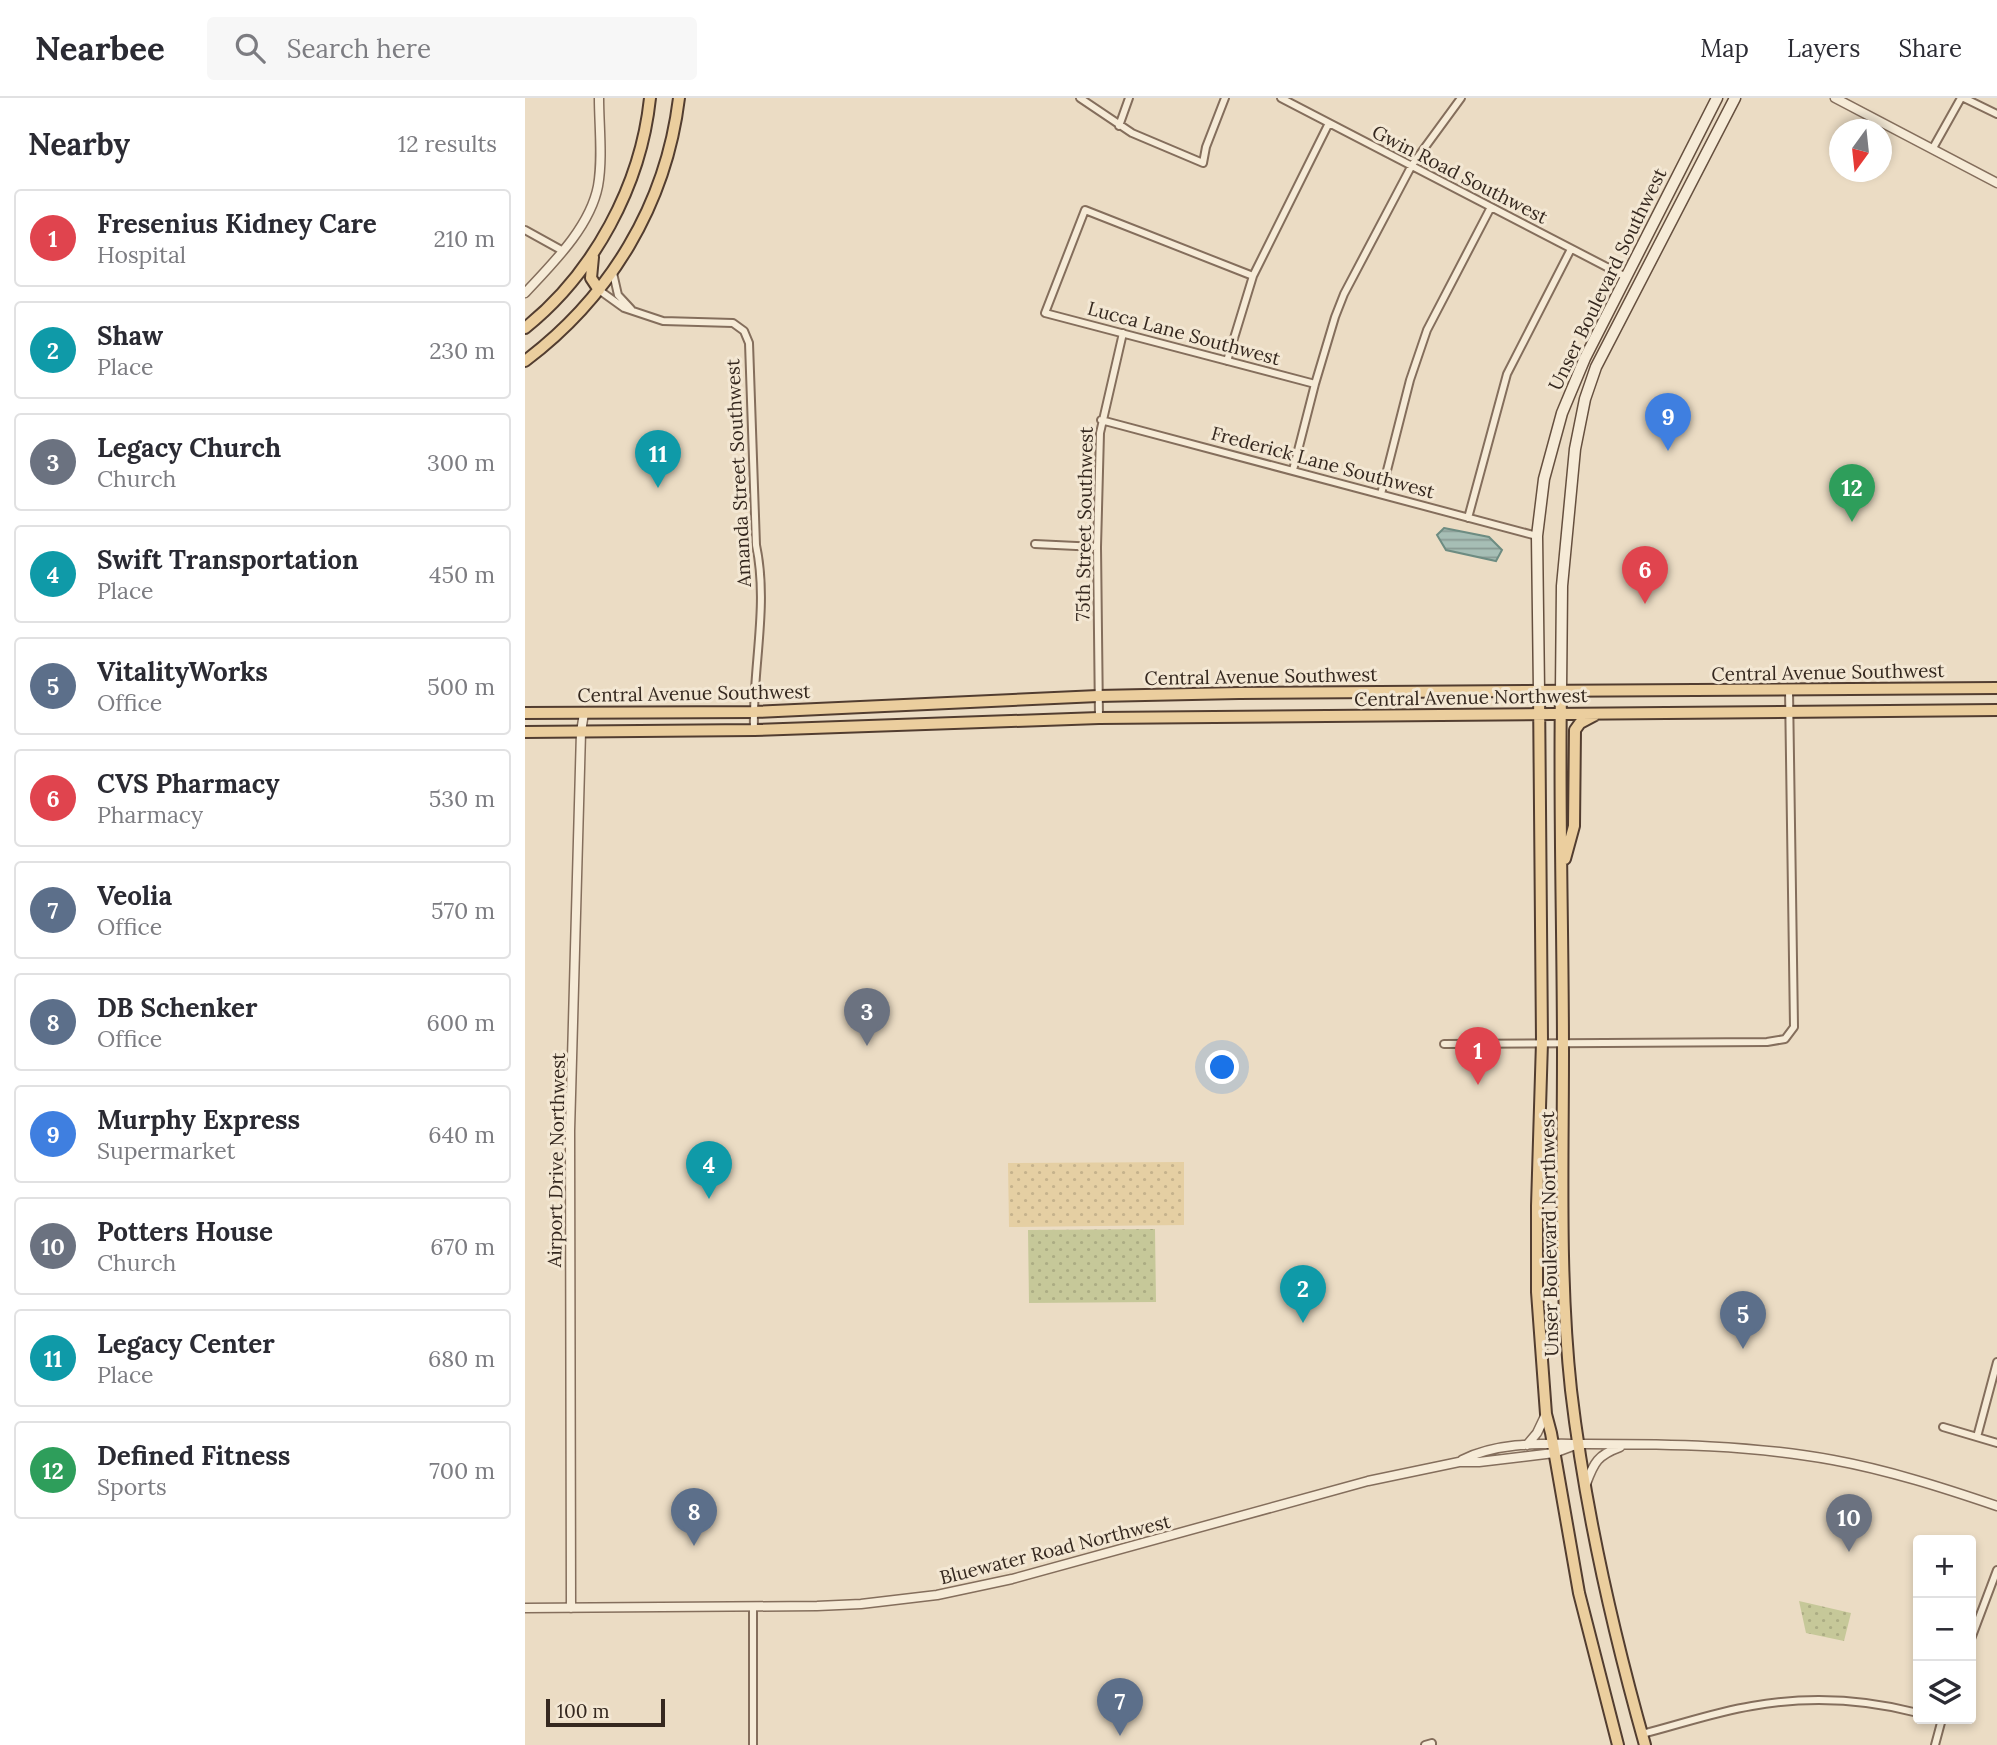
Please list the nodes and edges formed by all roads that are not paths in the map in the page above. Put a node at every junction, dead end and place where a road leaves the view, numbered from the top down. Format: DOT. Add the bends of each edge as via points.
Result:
graph roads {
  1 [pos="599,98"];
  2 [pos="650,98"];
  3 [pos="679,98"];
  4 [pos="1080,98"];
  5 [pos="1129,98"];
  6 [pos="1225,98"];
  7 [pos="1280,98"];
  8 [pos="1461,98"];
  9 [pos="1717,98"];
  10 [pos="1735,98"];
  11 [pos="1835,98"];
  12 [pos="1962,98"];
  13 [pos="1997,114"];
  14 [pos="1329,123"];
  15 [pos="1119,125"];
  16 [pos="1933,148"];
  17 [pos="1412,165"];
  18 [pos="1997,183"];
  19 [pos="1491,207"];
  20 [pos="525,230"];
  21 [pos="597,248"];
  22 [pos="1571,249"];
  23 [pos="562,251"];
  24 [pos="613,273"];
  25 [pos="1253,276"];
  26 [pos="1626,277"];
  27 [pos="599,290"];
  28 [pos="525,293"];
  29 [pos="632,311"];
  30 [pos="525,328"];
  31 [pos="1123,333"];
  32 [pos="1227,361"];
  33 [pos="525,362"];
  34 [pos="1315,384"];
  35 [pos="1101,420"];
  36 [pos="1293,470"];
  37 [pos="1381,494"];
  38 [pos="1468,518"];
  39 [pos="1537,537"];
  40 [pos="1035,544"];
  41 [pos="1097,547"];
  42 [pos="1997,688"];
  43 [pos="1789,690"];
  44 [pos="1539,691"];
  45 [pos="1561,691"];
  46 [pos="1098,696"];
  47 [pos="1997,710"];
  48 [pos="661,712"];
  49 [pos="754,712"];
  50 [pos="1788,712"];
  51 [pos="525,713"];
  52 [pos="584,713"];
  53 [pos="1597,713"];
  54 [pos="1539,714"];
  55 [pos="1561,714"];
  56 [pos="1099,718"];
  57 [pos="754,730"];
  58 [pos="660,731"];
  59 [pos="525,732"];
  60 [pos="581,732"];
  61 [pos="1562,869"];
  62 [pos="1542,1042"];
  63 [pos="1563,1042"];
  64 [pos="1444,1044"];
  65 [pos="1997,1362"];
  66 [pos="1546,1414"];
  67 [pos="1943,1427"];
  68 [pos="1977,1437"];
  69 [pos="1997,1443"];
  70 [pos="1578,1444"];
  71 [pos="1628,1444"];
  72 [pos="1527,1445"];
  73 [pos="1553,1448"];
  74 [pos="1459,1462"];
  75 [pos="1585,1486"];
  76 [pos="1997,1506"];
  77 [pos="1997,1570"];
  78 [pos="753,1607"];
  79 [pos="525,1608"];
  80 [pos="571,1608"];
  81 [pos="1976,1626"];
  82 [pos="1913,1712"];
  83 [pos="1939,1724"];
  84 [pos="1644,1739"];
  85 [pos="753,1745"];
  86 [pos="1618,1745"];
  87 [pos="1935,1745"];
  1 -- 23 [label="street" via="598,185 589,211"];
  2 -- 21 [label="main road" via="641,147 622,200"];
  3 -- 24 [label="main road" via="660,183"];
  4 -- 15 [label="street"];
  5 -- 15 [label="street"];
  6 -- 15 [label="street" via="1202,163"];
  7 -- 14 [label="street, Gwin Road Southwest"];
  8 -- 17 [label="street"];
  9 -- 26 [label="main road, Unser Boulevard Southwest"];
  10 -- 45 [label="main road, Unser Boulevard Southwest" via="1596,367 1585,399 1565,550"];
  11 -- 16 [label="street"];
  12 -- 13 [label="street"];
  12 -- 16 [label="street"];
  14 -- 17 [label="street, Gwin Road Southwest"];
  14 -- 25 [label="street"];
  16 -- 18 [label="street"];
  17 -- 19 [label="street, Gwin Road Southwest"];
  17 -- 34 [label="street" via="1344,294"];
  19 -- 22 [label="street, Gwin Road Southwest"];
  19 -- 37 [label="street" via="1423,340"];
  20 -- 23 [label="street"];
  21 -- 27 [label="main road" via="590,270"];
  21 -- 30 [label="main road" via="560,295"];
  22 -- 26 [label="street, Gwin Road Southwest"];
  22 -- 38 [label="street" via="1507,374"];
  23 -- 28 [label="street"];
  24 -- 27 [label="main road"];
  24 -- 29 [label="street" via="618,295"];
  25 -- 31 [label="street, Lucca Lane Southwest" via="1084,210 1045,313"];
  25 -- 32 [label="street"];
  26 -- 39 [label="main road, Unser Boulevard Southwest" via="1562,413 1544,479"];
  27 -- 29 [label="street, Amanda Street Southwest"];
  27 -- 33 [label="main road" via="566,327"];
  29 -- 49 [label="street, Amanda Street Southwest" via="679,323 733,323 744,331 748,343 760,581"];
  31 -- 32 [label="street, Lucca Lane Southwest"];
  31 -- 35 [label="street, 75th Street Southwest"];
  32 -- 34 [label="street, Lucca Lane Southwest"];
  34 -- 36 [label="street"];
  35 -- 36 [label="street, Frederick Lane Southwest"];
  35 -- 41 [label="street, 75th Street Southwest"];
  36 -- 37 [label="street, Frederick Lane Southwest"];
  37 -- 38 [label="street, Frederick Lane Southwest"];
  38 -- 39 [label="street, Frederick Lane Southwest"];
  39 -- 44 [label="main road, Unser Boulevard Southwest"];
  40 -- 41 [label="street"];
  41 -- 46 [label="street, 75th Street Southwest"];
  42 -- 43 [label="main road, Central Avenue Southwest"];
  43 -- 45 [label="main road, Central Avenue Southwest"];
  43 -- 50 [label="street"];
  44 -- 45 [label="main road, Central Avenue Southwest"];
  44 -- 46 [label="main road, Central Avenue Southwest"];
  44 -- 54 [label="main road, Unser Boulevard Northwest"];
  45 -- 55 [label="main road, Unser Boulevard Northwest"];
  46 -- 49 [label="main road, Central Avenue Southwest"];
  46 -- 56 [label="street, 75th Street Southwest"];
  47 -- 50 [label="main road, Central Avenue Northwest"];
  48 -- 49 [label="main road, Central Avenue Southwest"];
  48 -- 52 [label="main road, Central Avenue Southwest"];
  48 -- 58 [label="main road"];
  49 -- 57 [label="street, Amanda Street Southwest"];
  50 -- 53 [label="main road, Central Avenue Northwest"];
  50 -- 63 [label="street" via="1791,1034 1777,1042"];
  51 -- 52 [label="main road, Central Avenue Southwest"];
  52 -- 60 [label="street, Airport Drive Northwest"];
  53 -- 55 [label="main road, Central Avenue Northwest"];
  53 -- 61 [label="main road" via="1575,730 1574,826"];
  54 -- 55 [label="main road, Central Avenue Northwest"];
  54 -- 56 [label="main road, Central Avenue Northwest"];
  54 -- 62 [label="main road, Unser Boulevard Northwest"];
  55 -- 61 [label="main road, Unser Boulevard Northwest"];
  56 -- 57 [label="main road, Central Avenue Northwest"];
  57 -- 58 [label="main road, Central Avenue Northwest"];
  58 -- 60 [label="main road, Central Avenue Northwest"];
  59 -- 60 [label="main road, Central Avenue Northwest"];
  60 -- 80 [label="street, Airport Drive Northwest" via="570,1130"];
  61 -- 63 [label="main road, Unser Boulevard Northwest"];
  62 -- 63 [label="street"];
  62 -- 64 [label="street"];
  62 -- 66 [label="main road, Unser Boulevard Northwest" via="1537,1292"];
  63 -- 70 [label="main road, Unser Boulevard Northwest" via="1565,1299"];
  65 -- 68 [label="street"];
  66 -- 72 [label="street"];
  66 -- 73 [label="main road, Unser Boulevard Northwest"];
  67 -- 68 [label="street"];
  68 -- 69 [label="street"];
  70 -- 71 [label="street, Bluewater Road Northwest"];
  70 -- 73 [label="street, Bluewater Road Northwest"];
  70 -- 75 [label="main road, Unser Boulevard Northwest"];
  71 -- 75 [label="street" via="1603,1453"];
  71 -- 76 [label="street, Bluewater Road Northwest" via="1833,1460"];
  72 -- 73 [label="street, Bluewater Road Northwest"];
  72 -- 74 [label="street, Bluewater Road Northwest" via="1478,1452"];
  73 -- 74 [label="street, Bluewater Road Northwest"];
  73 -- 86 [label="main road, Unser Boulevard Northwest" via="1579,1593"];
  74 -- 78 [label="street, Bluewater Road Northwest" via="1369,1481 973,1589 900,1601"];
  75 -- 84 [label="main road, Unser Boulevard Northwest" via="1604,1588"];
  77 -- 81 [label="street"];
  78 -- 80 [label="street, Bluewater Road Northwest"];
  78 -- 85 [label="street"];
  79 -- 80 [label="street, Bluewater Road Northwest"];
  82 -- 84 [label="street" via="1887,1704 1782,1702 1750,1706"];
  83 -- 87 [label="street"];
}
